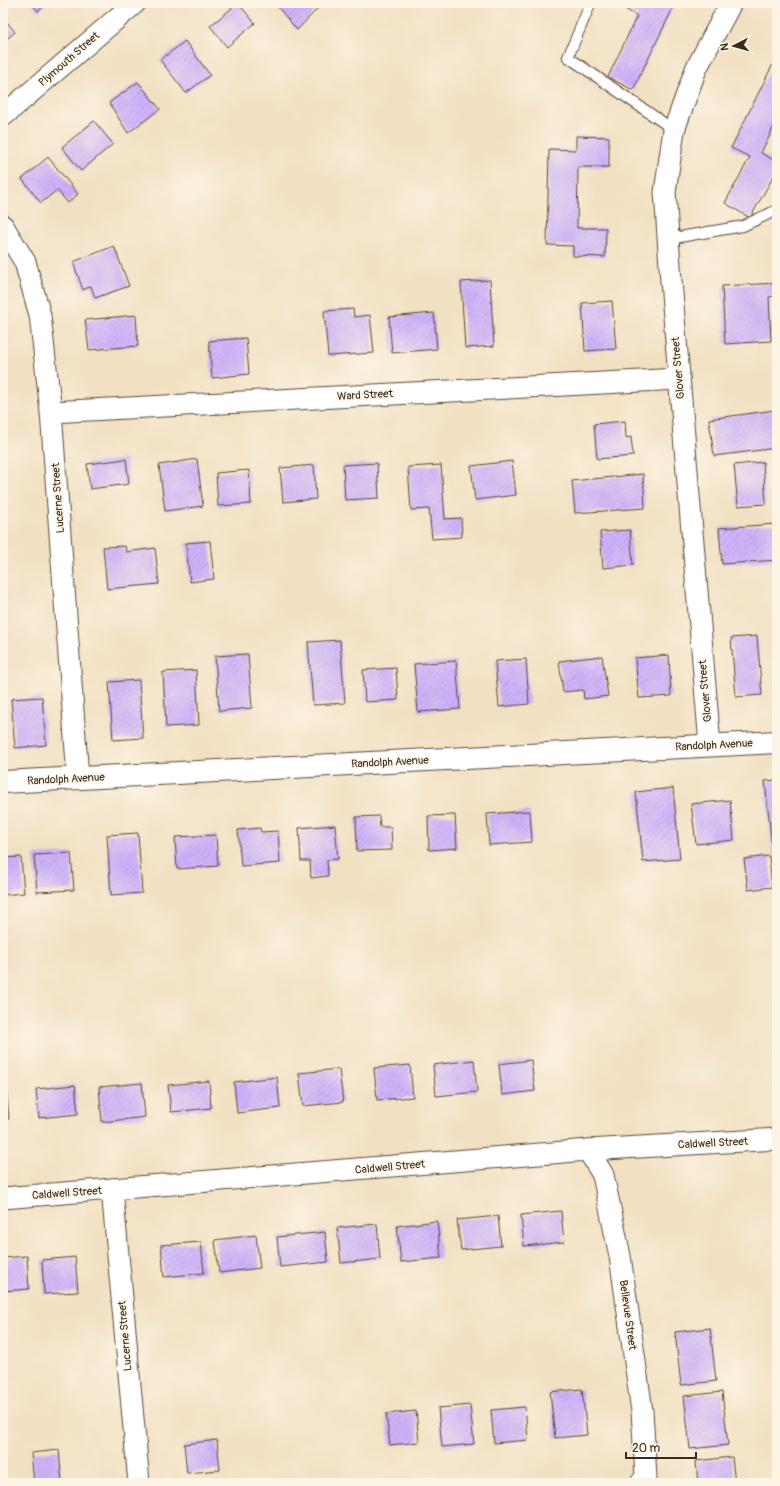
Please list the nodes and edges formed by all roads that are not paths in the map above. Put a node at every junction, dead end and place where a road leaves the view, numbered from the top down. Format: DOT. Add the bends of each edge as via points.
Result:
graph roads {
  1 [pos="135,3"];
  2 [pos="731,3"];
  3 [pos="589,7"];
  4 [pos="3,116"];
  5 [pos="674,130"];
  6 [pos="777,210"];
  7 [pos="3,226"];
  8 [pos="668,239"];
  9 [pos="679,379"];
  10 [pos="51,412"];
  11 [pos="777,742"];
  12 [pos="710,746"];
  13 [pos="78,778"];
  14 [pos="3,782"];
  15 [pos="777,1139"];
  16 [pos="588,1150"];
  17 [pos="112,1189"];
  18 [pos="3,1198"];
  19 [pos="139,1483"];
  20 [pos="641,1483"];
  1 -- 4 [label="street, Plymouth Street"];
  2 -- 5 [label="street, Glover Street" via="696,69"];
  3 -- 5 [label="lane" via="568,57"];
  5 -- 8 [label="street, Glover Street" via="665,192"];
  6 -- 8 [label="lane" via="743,226"];
  7 -- 10 [label="street, Lucerne Street" via="25,262 40,315"];
  8 -- 9 [label="street, Glover Street"];
  9 -- 10 [label="street, Ward Street"];
  9 -- 12 [label="street, Glover Street"];
  10 -- 13 [label="street, Lucerne Street"];
  11 -- 12 [label="street, Randolph Avenue"];
  12 -- 13 [label="street, Randolph Avenue"];
  13 -- 14 [label="street, Randolph Avenue"];
  15 -- 16 [label="street, Caldwell Street"];
  16 -- 17 [label="street, Caldwell Street"];
  16 -- 20 [label="street, Bellevue Street" via="603,1175 620,1256 642,1411 646,1477"];
  17 -- 18 [label="street, Caldwell Street"];
  17 -- 19 [label="street, Lucerne Street"];
}
